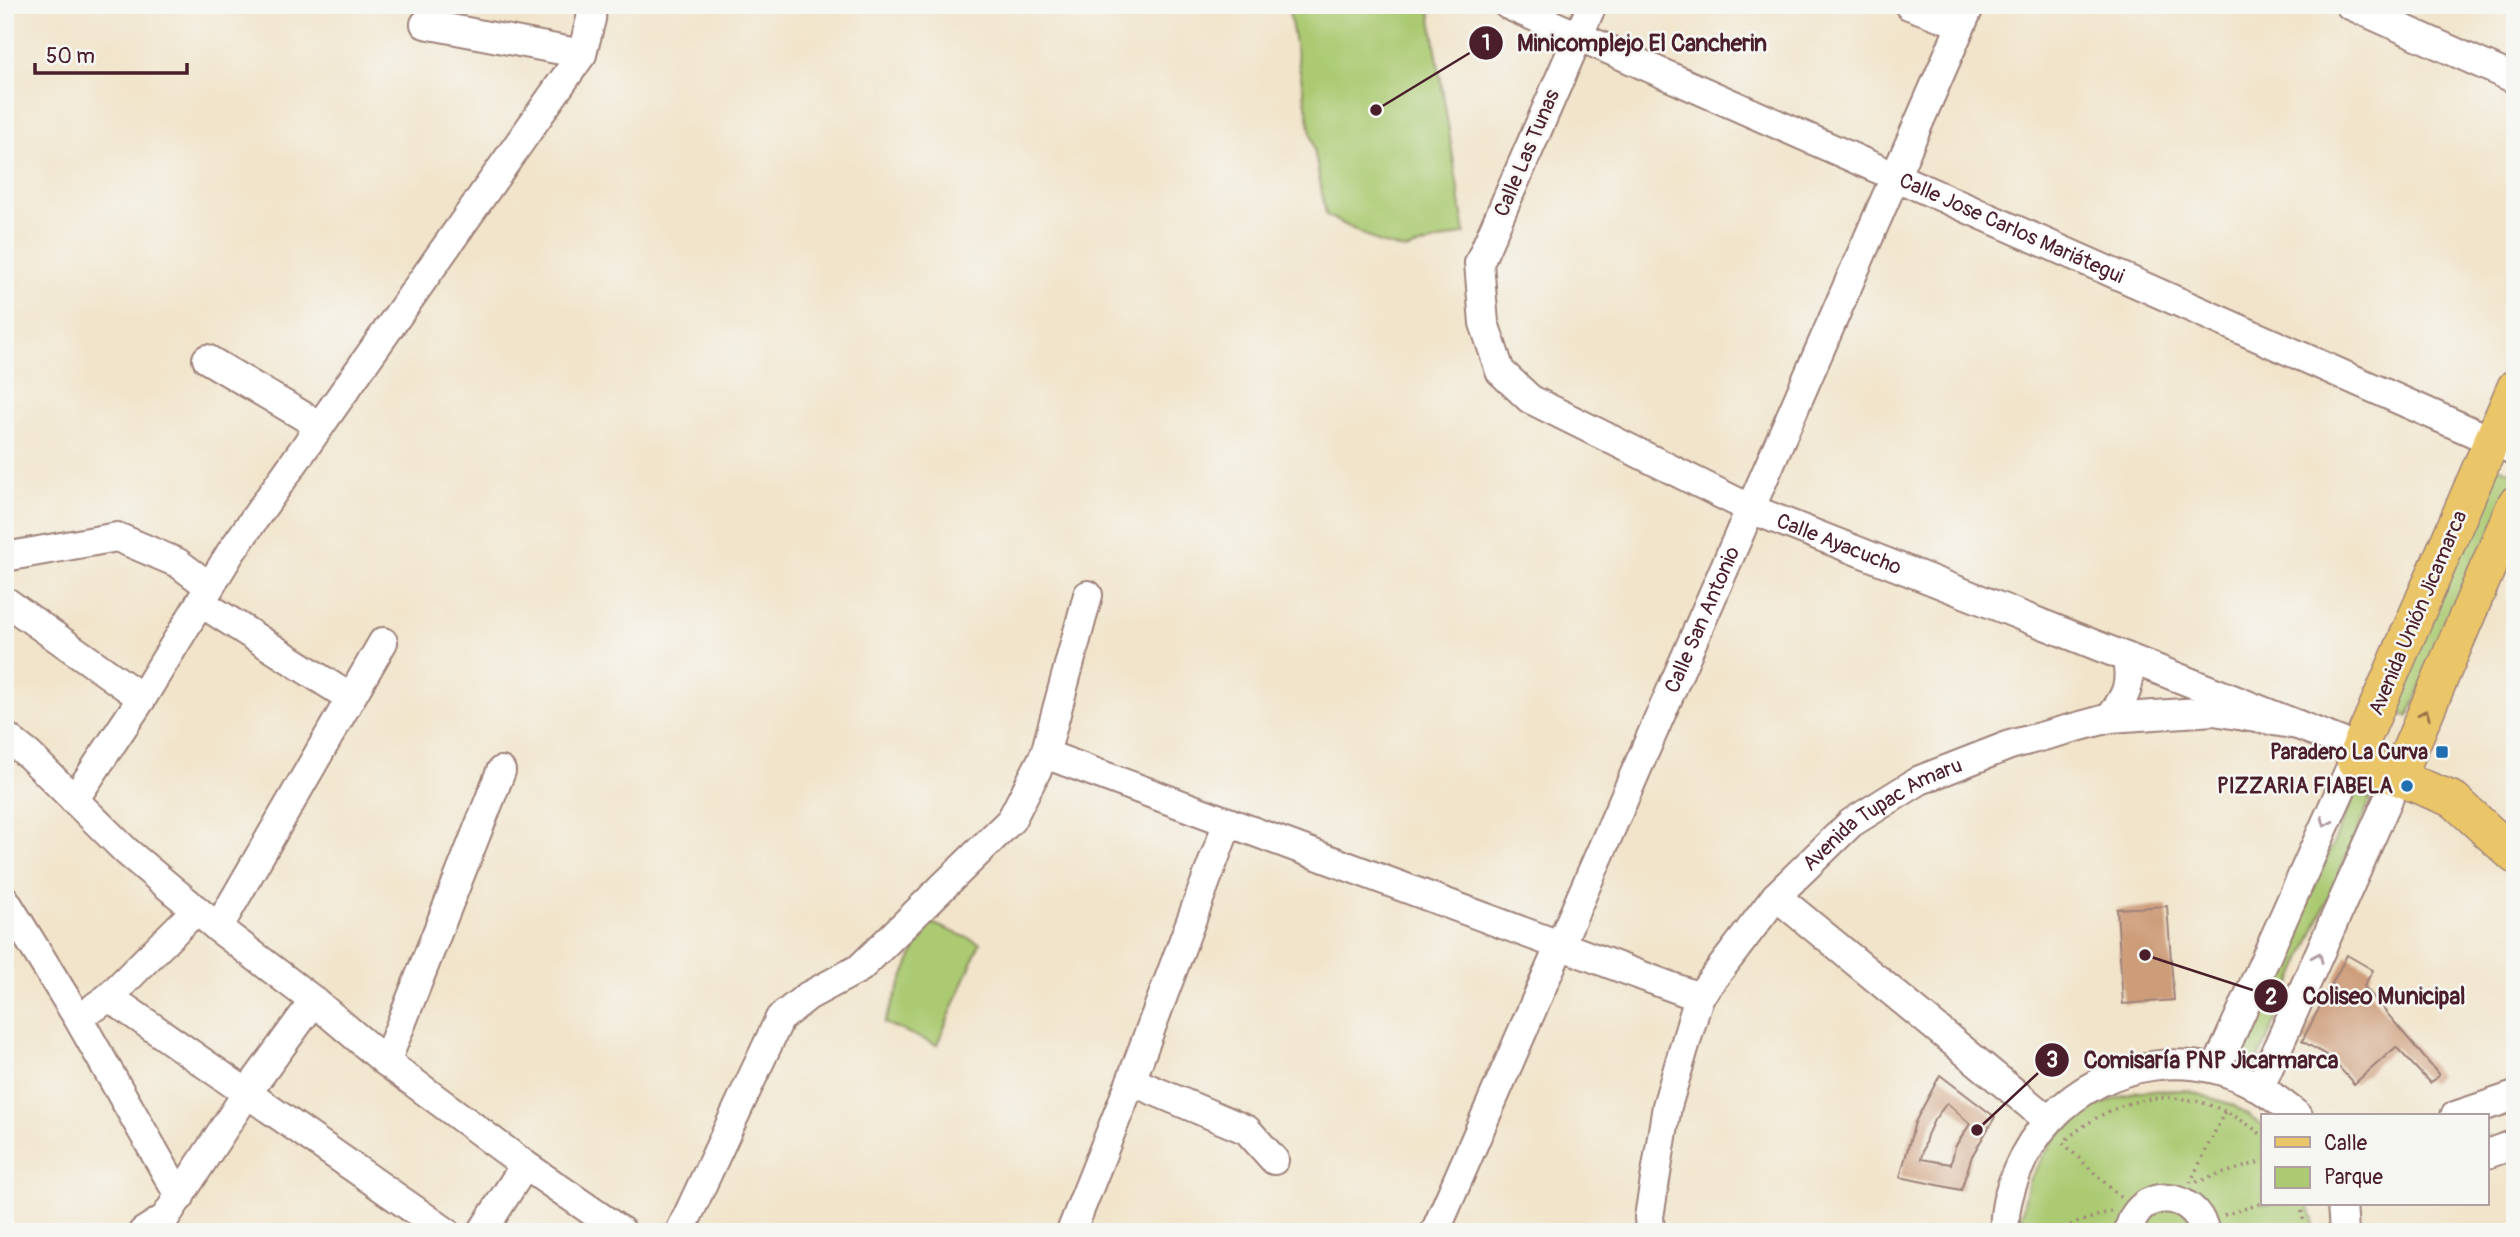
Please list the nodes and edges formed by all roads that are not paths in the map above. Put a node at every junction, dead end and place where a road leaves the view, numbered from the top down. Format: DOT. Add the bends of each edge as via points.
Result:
graph roads {
  1 [pos="592,5"];
  2 [pos="1508,5"];
  3 [pos="1592,5"];
  4 [pos="1909,5"];
  5 [pos="2350,5"];
  6 [pos="1966,15"];
  7 [pos="425,24"];
  8 [pos="1578,36"];
  9 [pos="582,54"];
  10 [pos="2515,79"];
  11 [pos="1894,178"];
  12 [pos="1479,263"];
  13 [pos="207,359"];
  14 [pos="2515,387"];
  15 [pos="320,426"];
  16 [pos="2503,446"];
  17 [pos="2515,505"];
  18 [pos="1751,509"];
  19 [pos="5,557"];
  20 [pos="205,595"];
  21 [pos="1088,595"];
  22 [pos="5,601"];
  23 [pos="383,642"];
  24 [pos="2126,657"];
  25 [pos="349,697"];
  26 [pos="142,698"];
  27 [pos="2110,718"];
  28 [pos="2298,725"];
  29 [pos="5,736"];
  30 [pos="2358,751"];
  31 [pos="1045,754"];
  32 [pos="2401,769"];
  33 [pos="501,771"];
  34 [pos="74,800"];
  35 [pos="1228,822"];
  36 [pos="2515,829"];
  37 [pos="2515,856"];
  38 [pos="1776,895"];
  39 [pos="5,900"];
  40 [pos="196,910"];
  41 [pos="218,928"];
  42 [pos="1559,945"];
  43 [pos="109,997"];
  44 [pos="1699,997"];
  45 [pos="314,1001"];
  46 [pos="78,1018"];
  47 [pos="386,1062"];
  48 [pos="2216,1069"];
  49 [pos="1131,1081"];
  50 [pos="2260,1087"];
  51 [pos="247,1093"];
  52 [pos="2515,1096"];
  53 [pos="2295,1114"];
  54 [pos="2461,1114"];
  55 [pos="2048,1120"];
  56 [pos="2515,1144"];
  57 [pos="2488,1154"];
  58 [pos="1274,1160"];
  59 [pos="525,1165"];
  60 [pos="2342,1206"];
  61 [pos="168,1220"];
  62 [pos="430,1227"];
  63 [pos="2204,1227"];
  64 [pos="482,1232"];
  65 [pos="622,1232"];
  66 [pos="680,1232"];
  67 [pos="1070,1232"];
  68 [pos="1435,1232"];
  69 [pos="1650,1232"];
  70 [pos="2005,1232"];
  71 [pos="2129,1232"];
  72 [pos="2344,1232"];
  1 -- 9 [label="street"];
  2 -- 8 [label="street, Calle Jose Carlos Mariátegui"];
  3 -- 8 [label="street, Calle Las Tunas"];
  4 -- 6 [label="street"];
  5 -- 10 [label="street"];
  6 -- 11 [label="street, Calle San Antonio"];
  7 -- 9 [label="street"];
  8 -- 11 [label="street, Calle Jose Carlos Mariátegui"];
  8 -- 12 [label="street, Calle Las Tunas"];
  9 -- 15 [label="street"];
  11 -- 16 [label="street, Calle Jose Carlos Mariátegui"];
  11 -- 18 [label="street, Calle San Antonio"];
  12 -- 18 [label="street, Calle Ayacucho" via="1484,323 1500,371 1530,399"];
  13 -- 15 [label="street"];
  14 -- 16 [label="main road, Avenida Unión Jicamarca"];
  15 -- 20 [label="street" via="230,552"];
  16 -- 30 [label="main road, Avenida Unión Jicamarca"];
  32 -- 17 [label="main road, one-way"];
  18 -- 24 [label="street, Calle Ayacucho"];
  18 -- 42 [label="street, Calle San Antonio"];
  19 -- 20 [label="street" via="117,537 178,563"];
  20 -- 25 [label="street"];
  20 -- 26 [label="street"];
  21 -- 31 [label="street"];
  22 -- 26 [label="street"];
  23 -- 25 [label="street"];
  24 -- 27 [label="street" via="2127,690"];
  24 -- 28 [label="street, Calle Ayacucho"];
  25 -- 41 [label="street"];
  26 -- 34 [label="street"];
  27 -- 28 [label="street, Avenida Tupac Amaru" via="2214,712"];
  27 -- 38 [label="street, Avenida Tupac Amaru" via="2010,745 1920,780 1852,823"];
  28 -- 30 [label="street, Avenida Tupac Amaru"];
  29 -- 34 [label="street"];
  30 -- 32 [label="main road"];
  30 -- 48 [label="street, Avenida Unión Jicamarca, one-way"];
  31 -- 35 [label="street"];
  31 -- 66 [label="street" via="1010,820 860,968 808,996 780,1018"];
  32 -- 36 [label="main road" via="2464,786"];
  32 -- 37 [label="main road" via="2454,800"];
  50 -- 32 [label="street, one-way"];
  33 -- 47 [label="street"];
  34 -- 40 [label="street"];
  35 -- 42 [label="street"];
  35 -- 49 [label="street"];
  38 -- 44 [label="street, Avenida Tupac Amaru"];
  38 -- 55 [label="street"];
  39 -- 46 [label="street"];
  40 -- 41 [label="street"];
  40 -- 43 [label="street"];
  41 -- 45 [label="street"];
  42 -- 44 [label="street"];
  42 -- 68 [label="street, Calle San Antonio"];
  43 -- 46 [label="street"];
  43 -- 51 [label="street"];
  44 -- 69 [label="street, Avenida Tupac Amaru" via="1667,1106"];
  45 -- 47 [label="street"];
  45 -- 51 [label="street"];
  46 -- 61 [label="street"];
  47 -- 59 [label="street"];
  48 -- 50 [label="street"];
  48 -- 55 [label="street" via="2180,1064 2143,1067 2108,1077 2076,1095"];
  49 -- 58 [label="street" via="1247,1130"];
  49 -- 67 [label="street"];
  50 -- 53 [label="street"];
  51 -- 61 [label="street"];
  51 -- 62 [label="street"];
  52 -- 54 [label="street"];
  55 -- 70 [label="street" via="2026,1152 2011,1188"];
  56 -- 57 [label="street"];
  59 -- 64 [label="street"];
  59 -- 65 [label="street"];
  60 -- 72 [label="street"];
  63 -- 71 [label="street" via="2188,1204 2166,1198 2144,1206"];
}
